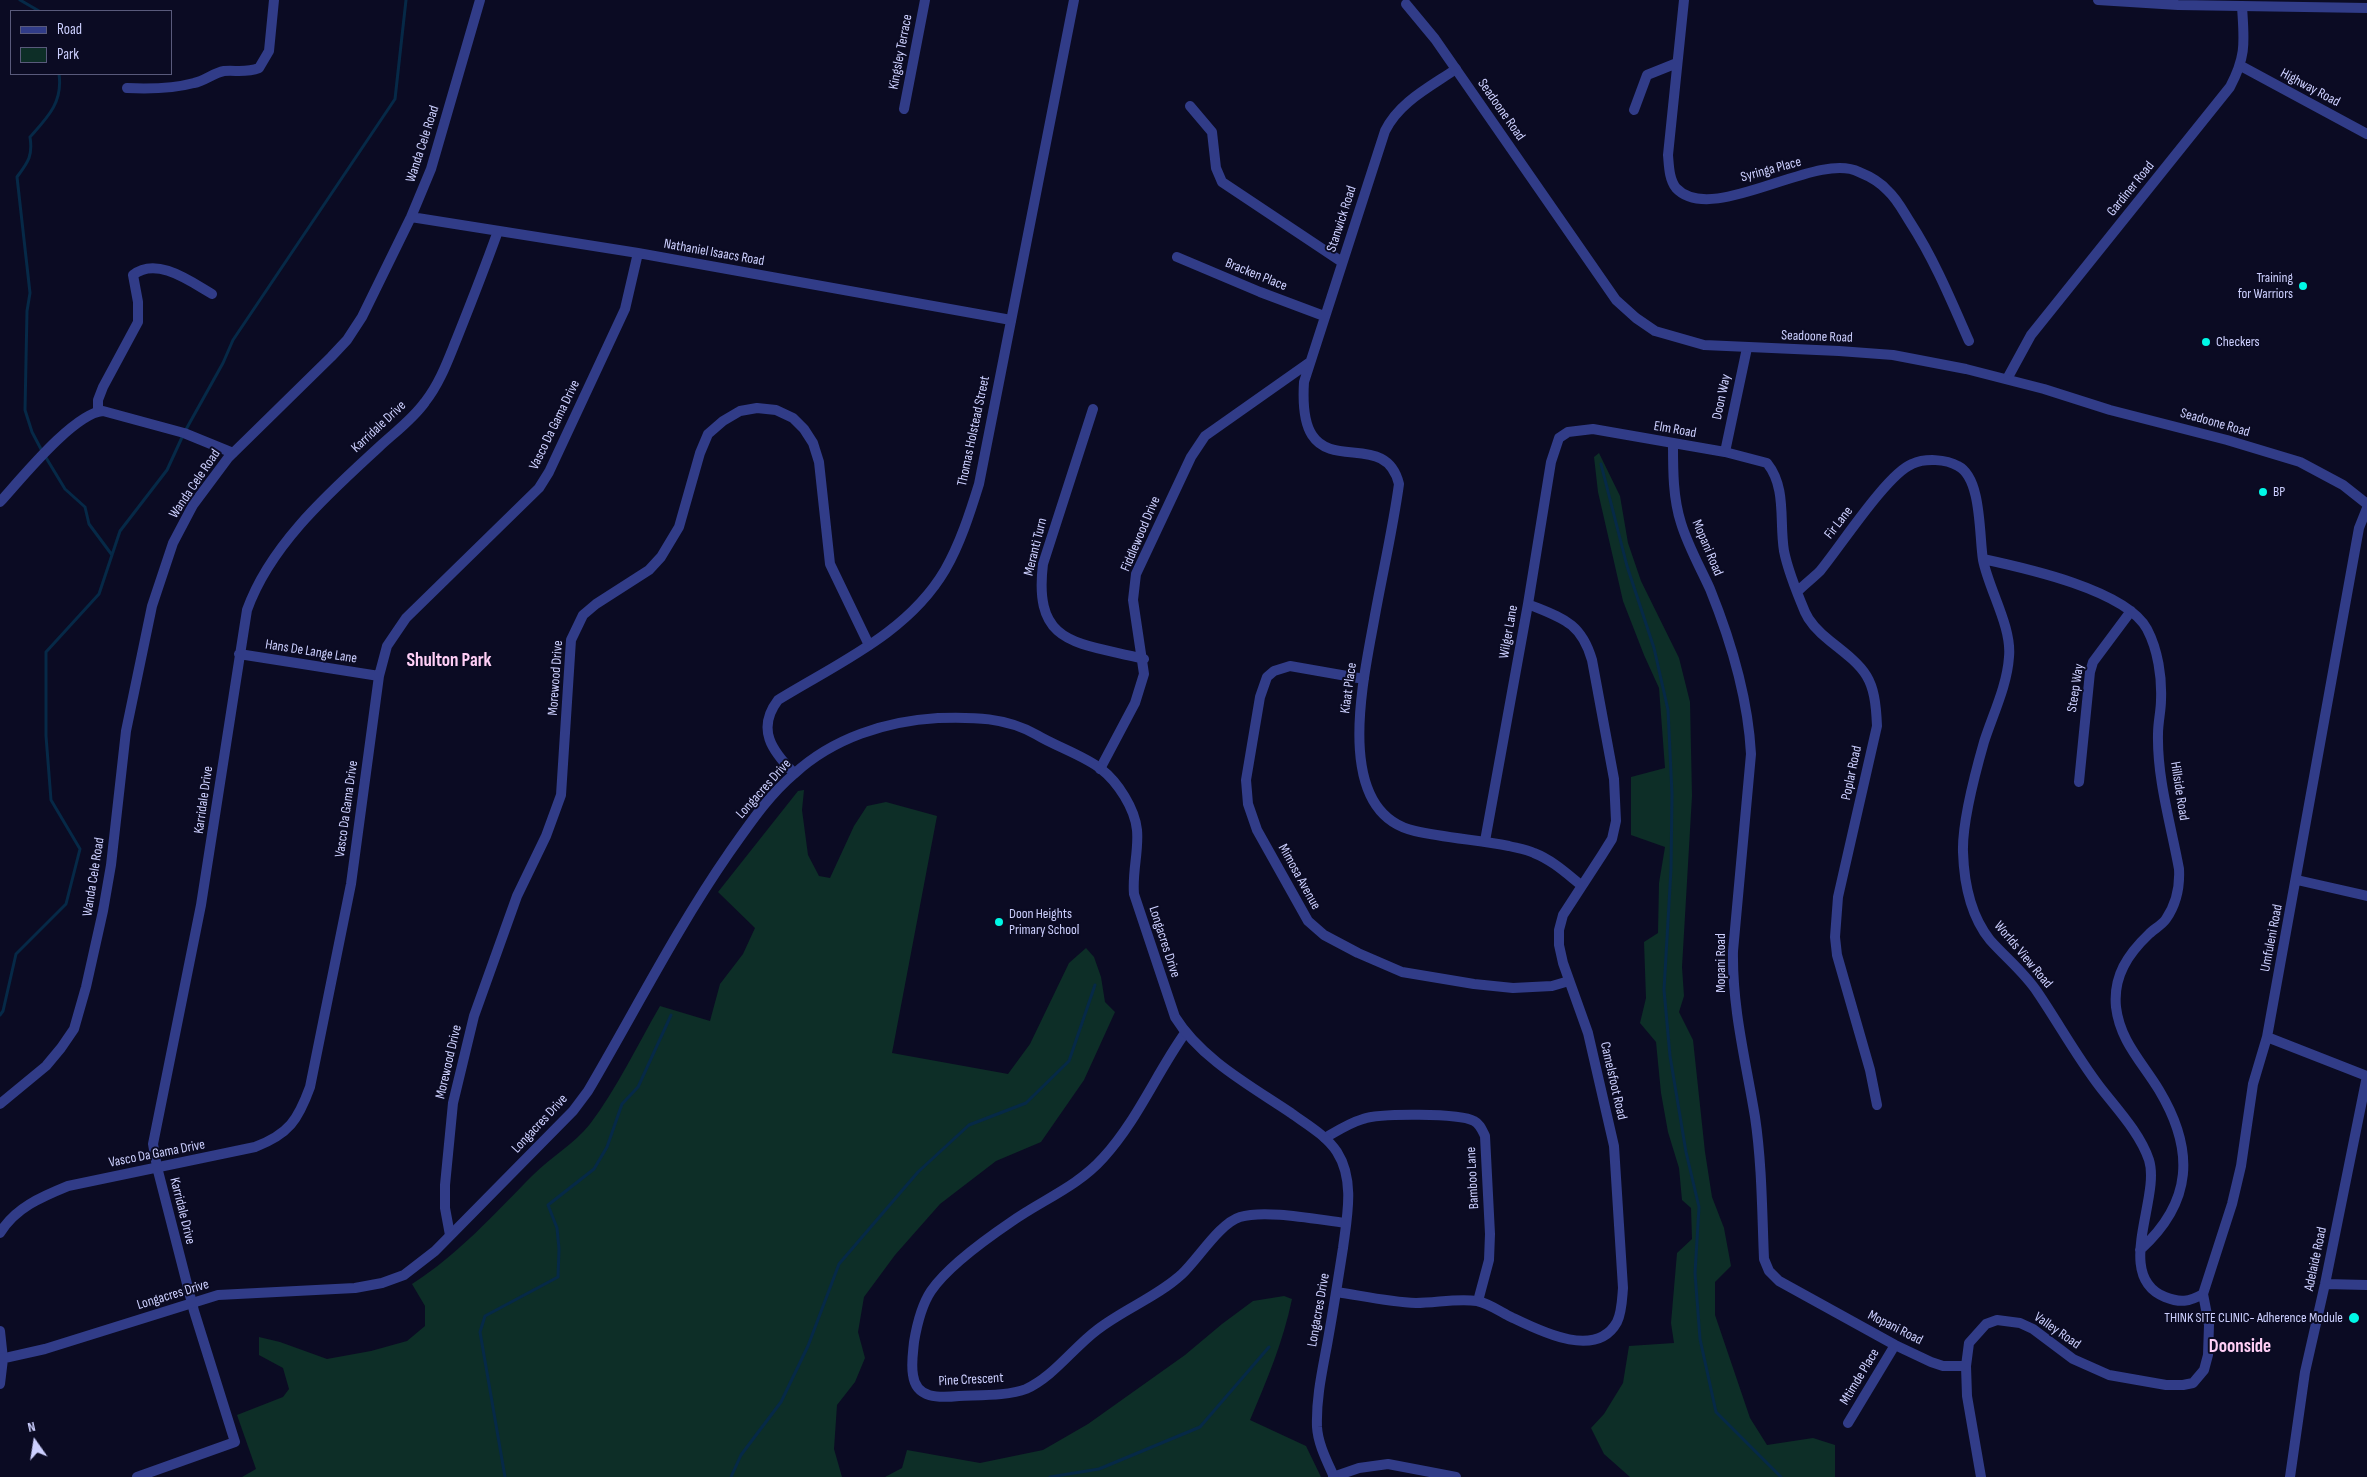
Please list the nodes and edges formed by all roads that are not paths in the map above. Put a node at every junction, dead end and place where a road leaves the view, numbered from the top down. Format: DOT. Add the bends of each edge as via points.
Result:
graph roads {
  1 [pos="274,0"];
  2 [pos="480,0"];
  3 [pos="925,0"];
  4 [pos="1074,0"];
  5 [pos="1684,0"];
  6 [pos="2098,0"];
  7 [pos="1405,1"];
  8 [pos="2179,3"];
  9 [pos="2242,6"];
  10 [pos="2367,8"];
  11 [pos="1677,63"];
  12 [pos="2241,66"];
  13 [pos="1456,69"];
  14 [pos="127,88"];
  15 [pos="1190,106"];
  16 [pos="904,108"];
  17 [pos="1634,110"];
  18 [pos="2367,134"];
  19 [pos="411,218"];
  20 [pos="498,231"];
  21 [pos="638,253"];
  22 [pos="1177,257"];
  23 [pos="1342,262"];
  24 [pos="212,294"];
  25 [pos="1324,316"];
  26 [pos="1011,320"];
  27 [pos="1969,341"];
  28 [pos="1747,348"];
  29 [pos="1310,362"];
  30 [pos="2007,379"];
  31 [pos="1305,408"];
  32 [pos="1092,409"];
  33 [pos="98,412"];
  34 [pos="1568,432"];
  35 [pos="1673,444"];
  36 [pos="1725,452"];
  37 [pos="233,453"];
  38 [pos="1773,471"];
  39 [pos="0,502"];
  40 [pos="2367,506"];
  41 [pos="1983,559"];
  42 [pos="1798,590"];
  43 [pos="1528,604"];
  44 [pos="2131,611"];
  45 [pos="869,645"];
  46 [pos="239,654"];
  47 [pos="1144,659"];
  48 [pos="379,676"];
  49 [pos="1364,679"];
  50 [pos="1100,769"];
  51 [pos="794,773"];
  52 [pos="2079,782"];
  53 [pos="1485,841"];
  54 [pos="2297,880"];
  55 [pos="1581,885"];
  56 [pos="2367,896"];
  57 [pos="1569,981"];
  58 [pos="1185,1033"];
  59 [pos="2267,1037"];
  60 [pos="2367,1076"];
  61 [pos="0,1104"];
  62 [pos="1877,1105"];
  63 [pos="1324,1138"];
  64 [pos="157,1167"];
  65 [pos="1346,1223"];
  66 [pos="0,1233"];
  67 [pos="450,1234"];
  68 [pos="2140,1250"];
  69 [pos="2325,1284"];
  70 [pos="2367,1285"];
  71 [pos="1337,1292"];
  72 [pos="2203,1294"];
  73 [pos="1478,1301"];
  74 [pos="192,1302"];
  75 [pos="0,1331"];
  76 [pos="1895,1345"];
  77 [pos="2,1359"];
  78 [pos="1966,1366"];
  79 [pos="2204,1370"];
  80 [pos="0,1384"];
  81 [pos="1848,1423"];
  82 [pos="137,1477"];
  83 [pos="1334,1477"];
  84 [pos="1456,1477"];
  85 [pos="1981,1477"];
  86 [pos="2290,1477"];
  1 -- 14 [label="street" via="269,51 259,68 225,71 197,83 178,86"];
  2 -- 19 [label="street, Wanda Cele Road" via="431,169"];
  3 -- 16 [label="street, Kingsley Terrace"];
  4 -- 26 [label="street, Thomas Holstead Street"];
  5 -- 11 [label="street, Syringa Place"];
  6 -- 8 [label="street"];
  7 -- 13 [label="street, Seadoone Road"];
  8 -- 9 [label="street"];
  9 -- 10 [label="street"];
  9 -- 12 [label="street, Gardiner Road" via="2244,50"];
  11 -- 17 [label="street" via="1648,75"];
  11 -- 27 [label="street, Syringa Place" via="1668,155 1670,174 1676,187 1688,196 1704,200 1822,171 1858,170 1887,190 1925,245"];
  12 -- 18 [label="street, Highway Road"];
  12 -- 30 [label="street, Gardiner Road" via="2230,87 2031,335"];
  13 -- 23 [label="street, Stanwick Road" via="1391,117"];
  13 -- 28 [label="street, Seadoone Road" via="1616,300 1655,331 1704,346"];
  15 -- 23 [label="street" via="1212,132 1216,168 1222,182"];
  19 -- 20 [label="street, Nathaniel Isaacs Road"];
  19 -- 37 [label="street, Wanda Cele Road" via="376,291 347,340"];
  20 -- 21 [label="street, Nathaniel Isaacs Road"];
  20 -- 46 [label="street, Karridale Drive" via="438,384 424,404 332,489 294,533 253,592"];
  21 -- 26 [label="street, Nathaniel Isaacs Road"];
  21 -- 48 [label="street, Vasco Da Gama Drive" via="625,309 549,472 539,488 406,618 388,646"];
  22 -- 25 [label="street, Bracken Place"];
  23 -- 25 [label="street, Stanwick Road"];
  24 -- 33 [label="street" via="165,270 143,270 133,275 138,322 103,387"];
  25 -- 29 [label="street, Stanwick Road"];
  26 -- 45 [label="street, Thomas Holstead Street" via="979,484 958,542 945,570 913,611 893,630"];
  28 -- 30 [label="street, Seadoone Road" via="1893,355"];
  28 -- 36 [label="street, Doon Way"];
  29 -- 31 [label="street, Stanwick Road" via="1304,382"];
  29 -- 47 [label="street, Fiddlewood Drive" via="1220,424 1198,444 1136,574 1133,600"];
  30 -- 40 [label="street, Seadoone Road" via="2300,462 2343,485"];
  31 -- 49 [label="street, Kiaat Place" via="1307,425 1320,443 1329,448 1381,457 1396,472 1399,484"];
  32 -- 47 [label="street, Meranti Turn" via="1043,564 1042,603 1055,630 1072,640"];
  33 -- 37 [label="street" via="184,433"];
  33 -- 39 [label="street" via="93,412 60,436"];
  34 -- 35 [label="street, Elm Road" via="1593,429"];
  34 -- 43 [label="street, Wilger Lane" via="1554,447"];
  35 -- 36 [label="street, Elm Road"];
  35 -- 76 [label="street, Mopani Road" via="1674,487 1681,524 1722,619 1750,732 1751,754 1732,979 1758,1140 1764,1259 1769,1271 1779,1281"];
  36 -- 38 [label="street, Elm Road" via="1767,463"];
  37 -- 61 [label="street, Wanda Cele Road" via="193,505 173,543 152,606 126,731 103,911 74,1029 46,1066"];
  38 -- 42 [label="street, Poplar Road" via="1779,483 1784,552"];
  40 -- 54 [label="street, Umfuleni Road" via="2358,533"];
  41 -- 42 [label="street, Fir Lane" via="1975,490 1969,477 1960,466 1943,461 1923,461 1900,471 1819,572"];
  41 -- 44 [label="street, Hillside Road" via="2018,566 2085,588"];
  41 -- 68 [label="street, Worlds View Road" via="2010,654 1964,825 1962,844 1966,888 1971,906 1988,938 2036,990 2092,1077 2142,1143 2152,1176"];
  42 -- 62 [label="street, Poplar Road" via="1813,626 1856,662 1876,698 1876,726 1838,897 1835,936 1837,955"];
  43 -- 53 [label="street, Wilger Lane"];
  43 -- 55 [label="street, Camelsfoot Road" via="1568,621 1587,642 1592,660 1614,779 1616,821 1612,839"];
  44 -- 52 [label="street, Steep Way" via="2093,662"];
  44 -- 68 [label="street, Hillside Road" via="2148,630 2157,658 2161,700 2160,765 2180,885 2174,906 2165,920 2126,957 2115,998 2117,1019 2126,1040 2158,1088 2177,1128 2184,1165 2180,1194 2169,1218"];
  45 -- 51 [label="street, Thomas Holstead Street" via="778,700 769,712 768,737"];
  45 -- 67 [label="street, Morewood Drive" via="830,564 819,462 804,429 776,410 758,408 740,412 723,421 708,434 679,527 662,557 649,570 583,615 571,640 561,795 546,836 517,896 474,1016 453,1103 445,1185"];
  46 -- 48 [label="street, Hans De Lange Lane"];
  46 -- 64 [label="street, Karridale Drive" via="201,905 153,1144"];
  47 -- 50 [label="street, Fiddlewood Drive" via="1143,680 1135,703"];
  48 -- 64 [label="street, Vasco Da Gama Drive" via="350,884 310,1087 303,1106 288,1130 273,1140 226,1154"];
  49 -- 53 [label="street, Kiaat Place" via="1358,747 1362,770 1380,810 1393,824 1414,831"];
  49 -- 57 [label="street, Mimosa Avenue" via="1290,666 1274,671 1268,677 1260,697 1246,780 1248,804 1257,830 1308,920 1324,935 1402,972 1513,988 1552,986"];
  50 -- 51 [label="street, Longacres Drive" via="1031,732 1001,721 948,718 911,720 863,732"];
  50 -- 58 [label="street, Longacres Drive" via="1117,786 1135,822 1134,894 1169,1001"];
  51 -- 67 [label="street, Longacres Drive" via="750,822 714,875 588,1091 573,1111"];
  53 -- 55 [label="street, Kiaat Place" via="1551,860"];
  54 -- 56 [label="street"];
  54 -- 59 [label="street, Umfuleni Road"];
  55 -- 57 [label="street, Camelsfoot Road" via="1563,915 1559,930 1559,945"];
  57 -- 73 [label="street, Camelsfoot Road" via="1588,1033 1614,1146 1622,1279 1618,1321 1610,1332 1596,1340 1580,1342 1538,1328"];
  58 -- 63 [label="street, Longacres Drive" via="1228,1070"];
  58 -- 65 [label="street, Pine Crescent" via="1125,1132 1097,1165 1078,1181 1012,1221 959,1262 931,1291 922,1308 912,1358 913,1381 920,1392 948,1397 1016,1392 1029,1387 1095,1331 1177,1278 1225,1226 1237,1218 1250,1214"];
  59 -- 60 [label="street"];
  59 -- 72 [label="street, Umfuleni Road" via="2253,1084 2232,1204"];
  60 -- 69 [label="street, Adelaide Road"];
  63 -- 65 [label="street, Longacres Drive" via="1342,1162 1349,1206"];
  63 -- 73 [label="street, Bamboo Lane" via="1363,1118 1381,1114 1459,1118 1473,1120 1481,1127 1485,1136 1490,1234 1488,1260"];
  64 -- 66 [label="street, Vasco Da Gama Drive" via="68,1186 46,1195 7,1222"];
  64 -- 74 [label="street, Karridale Drive"];
  65 -- 71 [label="street, Longacres Drive"];
  67 -- 74 [label="street, Longacres Drive" via="423,1262 382,1283 354,1288 234,1293"];
  68 -- 72 [label="street, Worlds View Road" via="2144,1275 2158,1294 2176,1302 2190,1301"];
  69 -- 70 [label="street"];
  69 -- 86 [label="street, Adelaide Road" via="2305,1372"];
  71 -- 73 [label="street, Camelsfoot Road" via="1397,1302"];
  71 -- 83 [label="street, Longacres Drive" via="1318,1398 1317,1428"];
  72 -- 79 [label="street, Umfuleni Road" via="2209,1325"];
  74 -- 77 [label="street, Longacres Drive" via="45,1349"];
  74 -- 82 [label="street, Karridale Drive" via="236,1442"];
  75 -- 77 [label="street"];
  76 -- 78 [label="street, Mopani Road" via="1943,1366"];
  76 -- 81 [label="street, Mtimde Place"];
  77 -- 80 [label="street"];
  78 -- 79 [label="street, Valley Road" via="1969,1343 1977,1332 1991,1322 2007,1320 2033,1329 2073,1359 2109,1375 2183,1385 2194,1383"];
  78 -- 85 [label="street, Valley Road" via="1967,1396"];
  83 -- 84 [label="street" via="1359,1468 1388,1464"];
}
